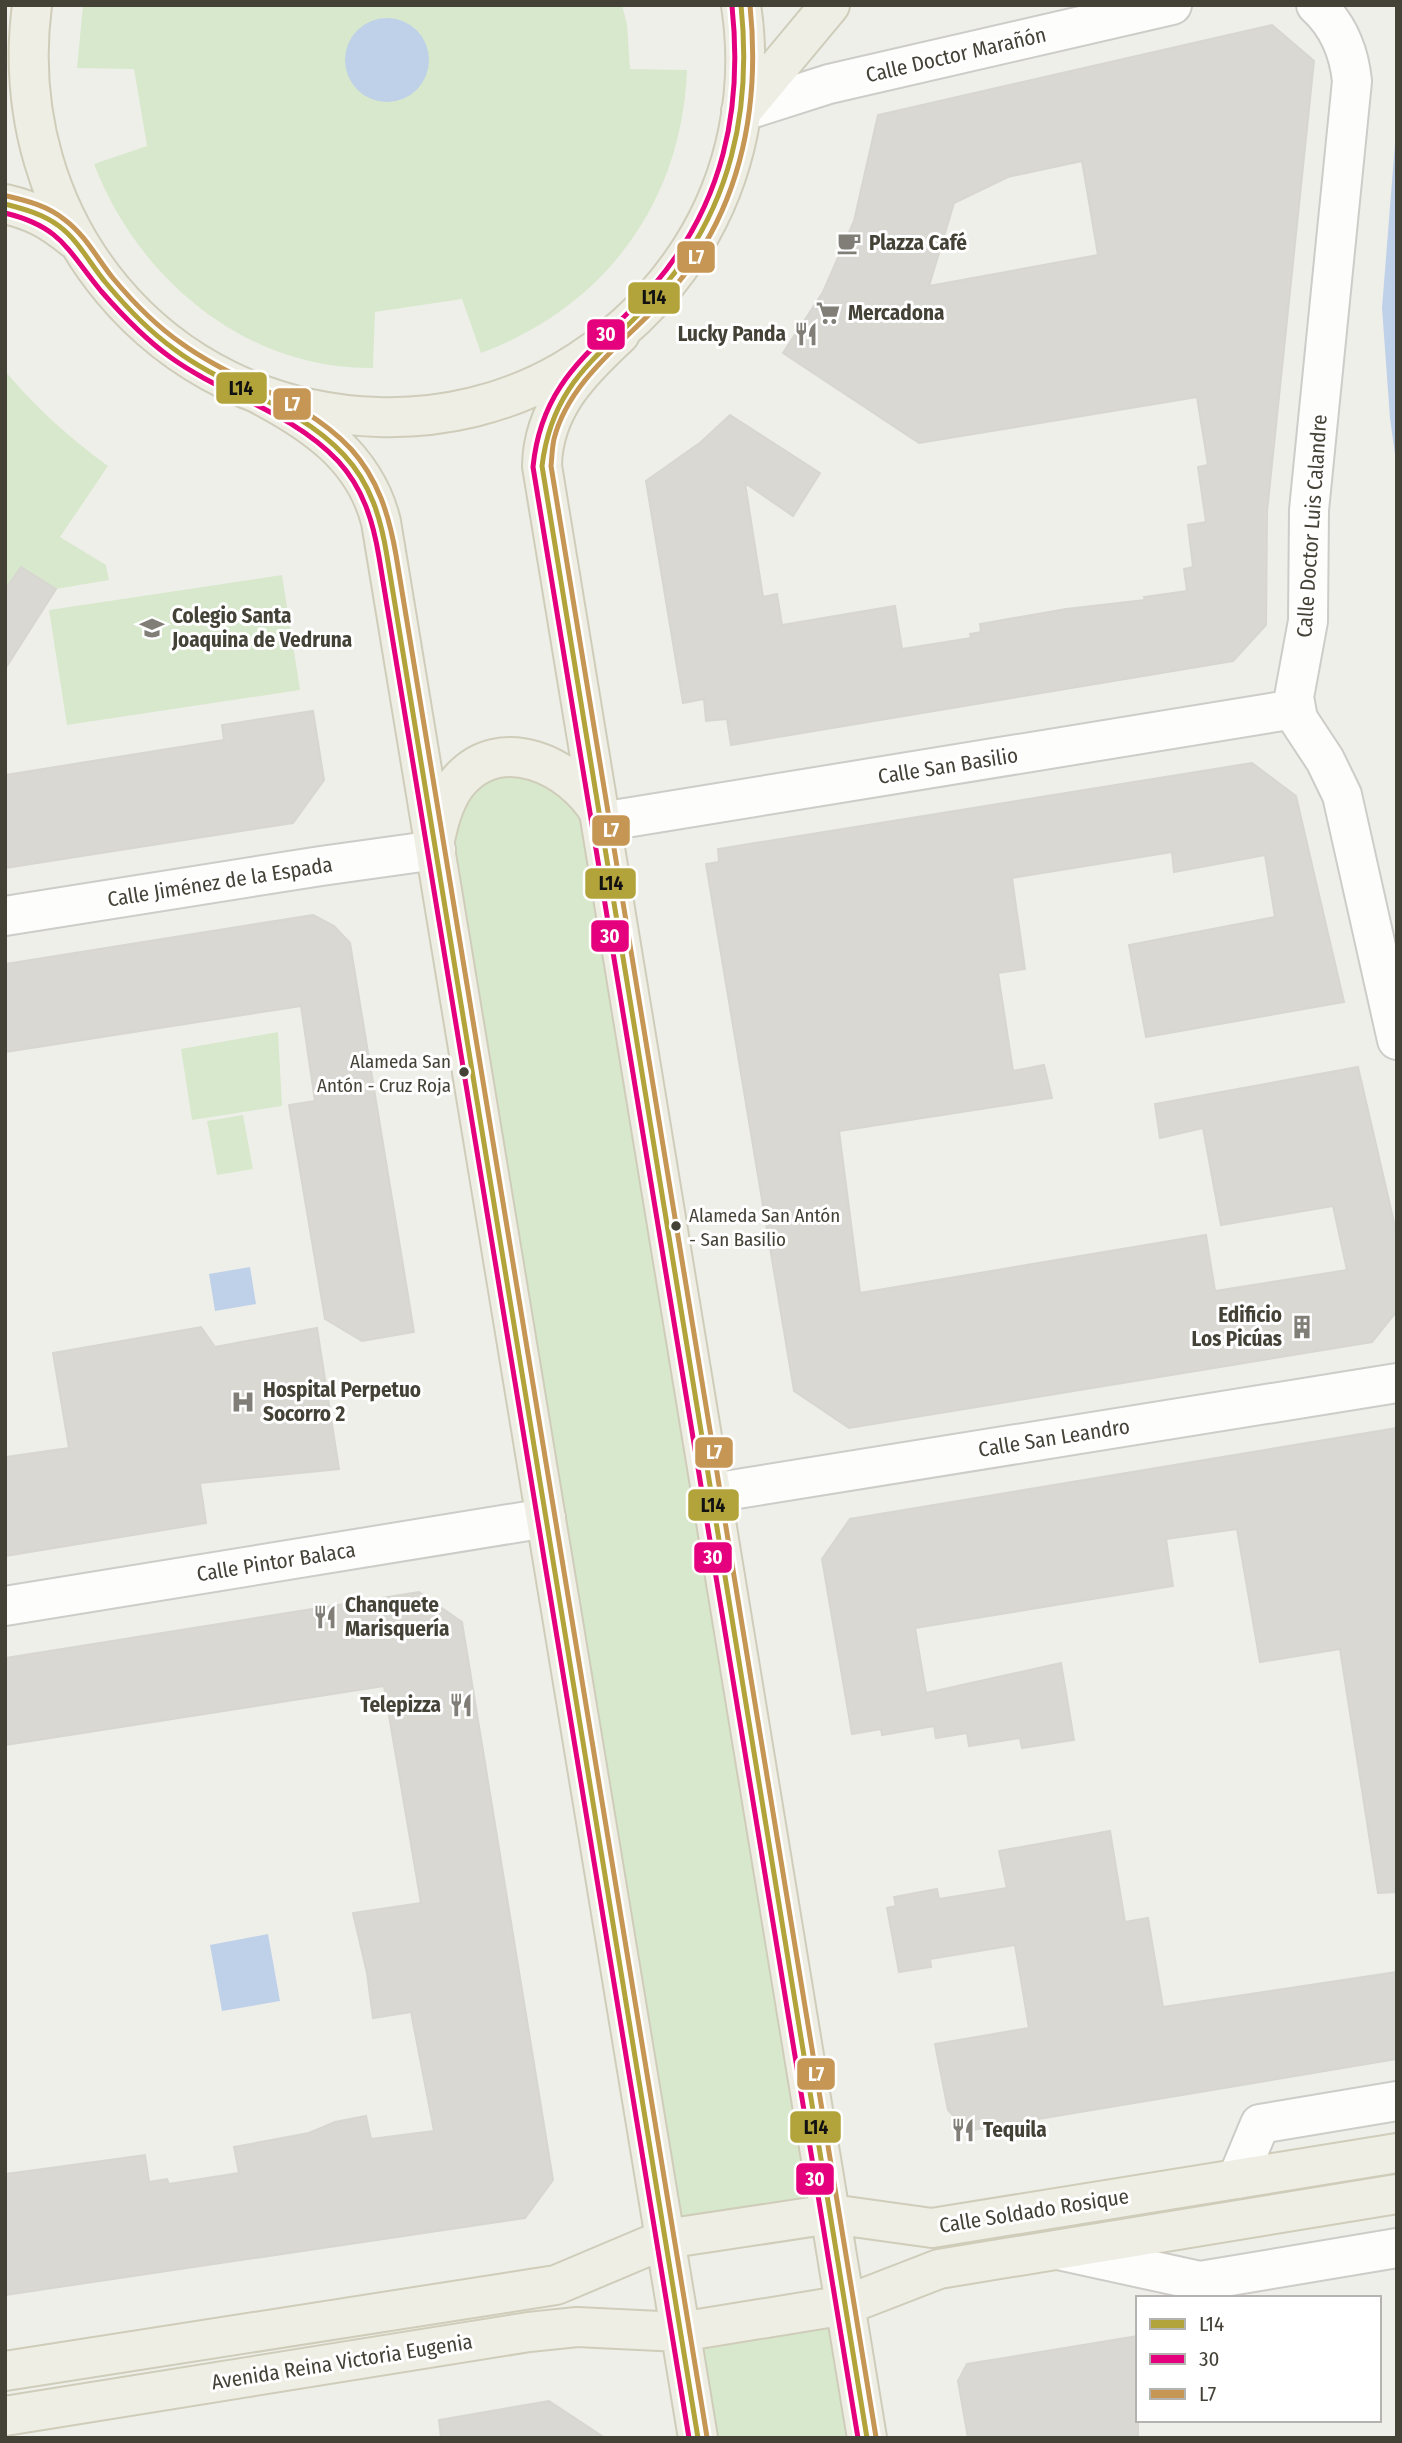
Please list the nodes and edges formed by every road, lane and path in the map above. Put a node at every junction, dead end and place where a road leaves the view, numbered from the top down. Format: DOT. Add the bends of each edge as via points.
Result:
graph roads {
  1 [pos="31,5"];
  2 [pos="741,5"];
  3 [pos="830,5"];
  4 [pos="1172,5"];
  5 [pos="1316,5"];
  6 [pos="1084,15"];
  7 [pos="5,47"];
  8 [pos="741,112"];
  9 [pos="5,204"];
  10 [pos="78,242"];
  11 [pos="620,334"];
  12 [pos="257,393"];
  13 [pos="1295,709"];
  14 [pos="600,817"];
  15 [pos="435,846"];
  16 [pos="5,916"];
  17 [pos="1397,1040"];
  18 [pos="1397,1382"];
  19 [pos="712,1493"];
  20 [pos="546,1518"];
  21 [pos="5,1606"];
  22 [pos="1397,2101"];
  23 [pos="1397,2153"];
  24 [pos="1237,2179"];
  25 [pos="1397,2194"];
  26 [pos="831,2214"];
  27 [pos="665,2239"];
  28 [pos="1397,2248"];
  29 [pos="1058,2250"];
  30 [pos="846,2305"];
  31 [pos="680,2332"];
  32 [pos="5,2371"];
  33 [pos="5,2416"];
  34 [pos="698,2438"];
  35 [pos="867,2438"];
  1 -- 7 [label="main road"];
  1 -- 10 [label="main road" via="28,64 35,128 43,165"];
  2 -- 8 [label="main road" via="745,65"];
  3 -- 8 [label="main road"];
  4 -- 6 [label="street, Calle Doctor Marañón"];
  5 -- 13 [label="street, Calle Doctor Luis Calandre" via="1336,29 1352,81 1309,510 1308,621"];
  6 -- 8 [label="street, Calle Doctor Marañón" via="1000,45 818,87"];
  8 -- 11 [label="main road" via="727,172 699,237 663,288"];
  9 -- 10 [label="main road" via="51,220"];
  10 -- 12 [label="main road" via="106,282 157,335 197,364"];
  11 -- 12 [label="main road" via="529,389 445,413 361,417 294,406"];
  11 -- 14 [label="main road" via="571,383 553,414 542,455"];
  12 -- 15 [label="main road" via="325,435 355,468 377,504"];
  13 -- 14 [label="street, Calle San Basilio"];
  13 -- 17 [label="street" via="1342,795"];
  14 -- 15 [label="main road" via="582,789 554,768 529,759 502,757 468,772 458,782 442,813"];
  14 -- 19 [label="main road"];
  15 -- 16 [label="street, Calle Jiménez de la Espada"];
  15 -- 20 [label="main road"];
  18 -- 19 [label="street, Calle San Leandro"];
  19 -- 26 [label="main road"];
  20 -- 21 [label="street, Calle Pintor Balaca"];
  20 -- 27 [label="main road"];
  22 -- 24 [label="street" via="1260,2124"];
  23 -- 24 [label="main road, Calle Soldado Rosique"];
  24 -- 26 [label="main road, Calle Soldado Rosique" via="932,2228"];
  25 -- 29 [label="main road, Calle Soldado Rosique"];
  26 -- 27 [label="main road, Calle Soldado Rosique"];
  26 -- 30 [label="main road"];
  27 -- 31 [label="main road"];
  27 -- 32 [label="main road, Avenida Reina Victoria Eugenia" via="556,2286"];
  28 -- 29 [label="street, Calle Soldado Rosique" via="1200,2281"];
  29 -- 30 [label="main road, Calle Soldado Rosique" via="939,2269"];
  30 -- 31 [label="main road, Calle Soldado Rosique"];
  30 -- 35 [label="main road"];
  31 -- 33 [label="main road, Avenida Reina Victoria Eugenia" via="577,2327 529,2332"];
  31 -- 34 [label="main road"];
}
